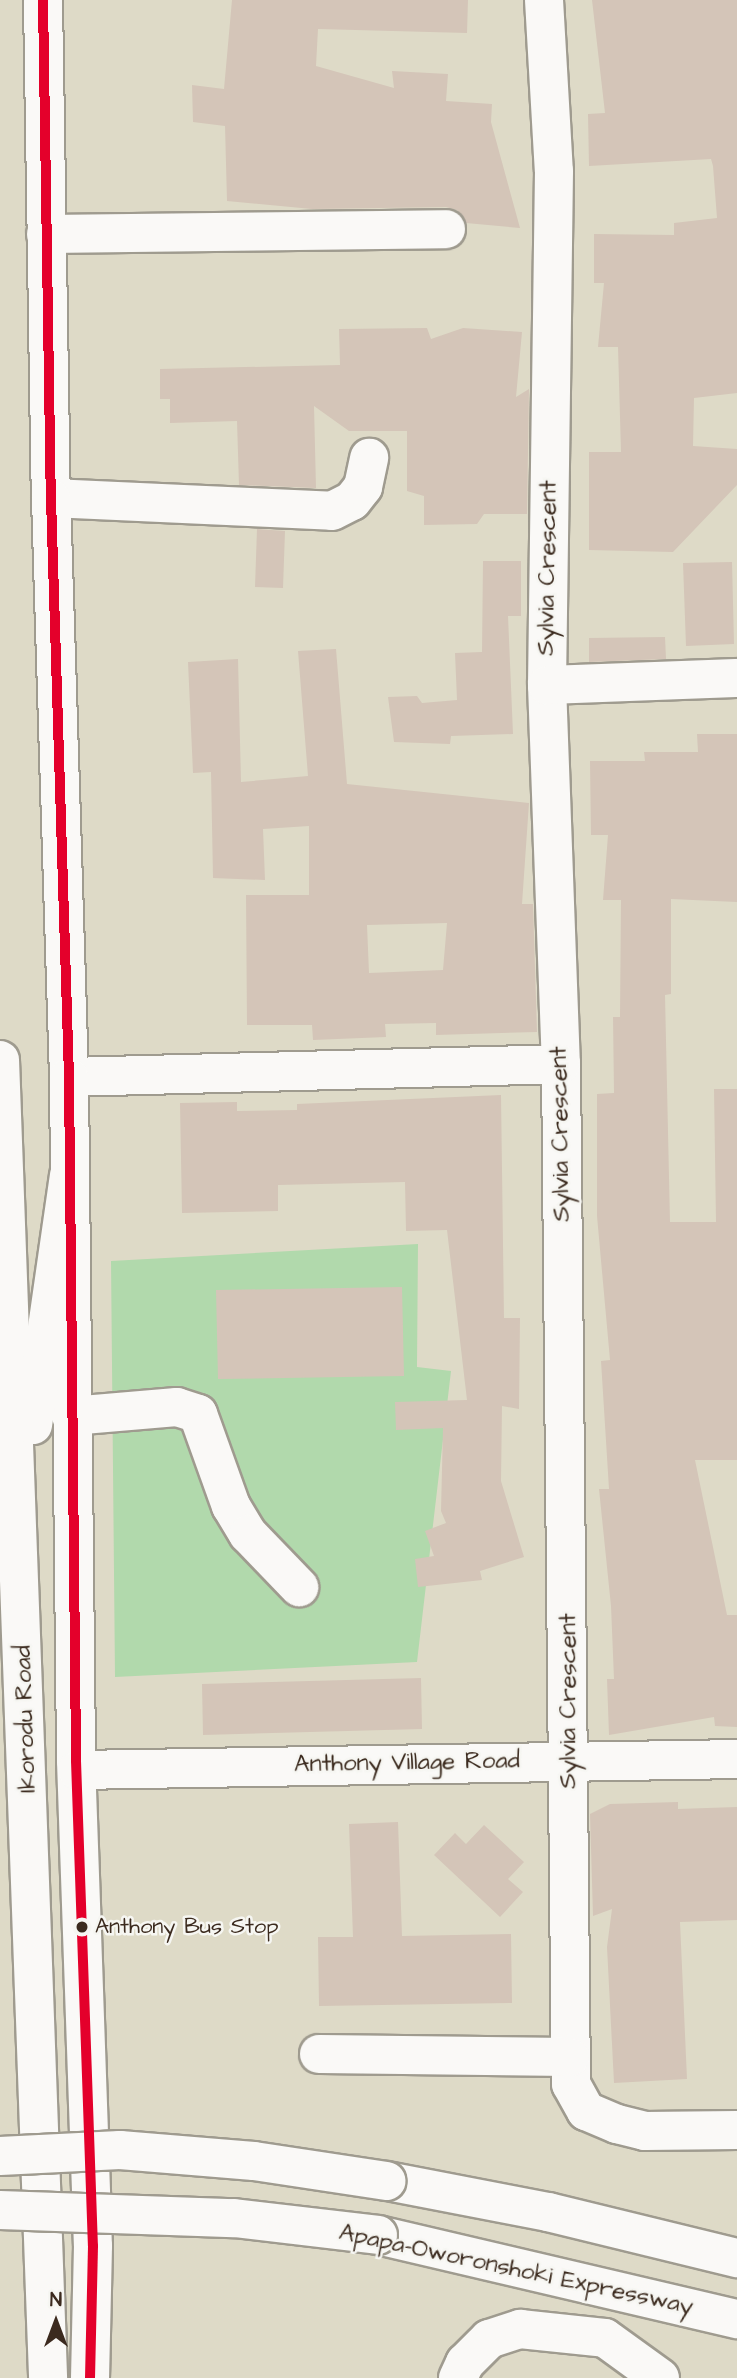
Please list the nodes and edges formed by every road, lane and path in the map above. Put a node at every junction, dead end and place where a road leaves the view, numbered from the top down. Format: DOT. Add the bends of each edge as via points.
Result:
graph roads {
  1 [pos="43,0"];
  2 [pos="544,0"];
  3 [pos="446,229"];
  4 [pos="46,234"];
  5 [pos="369,457"];
  6 [pos="51,498"];
  7 [pos="737,678"];
  8 [pos="547,685"];
  9 [pos="0,1060"];
  10 [pos="561,1064"];
  11 [pos="69,1077"];
  12 [pos="69,1175"];
  13 [pos="71,1416"];
  14 [pos="19,1546"];
  15 [pos="299,1587"];
  16 [pos="737,1759"];
  17 [pos="570,1760"];
  18 [pos="76,1769"];
  19 [pos="319,2054"];
  20 [pos="570,2057"];
  21 [pos="737,2130"];
  22 [pos="0,2156"];
  23 [pos="0,2210"];
  24 [pos="737,2258"];
  25 [pos="46,2263"];
  26 [pos="730,2320"];
  27 [pos="48,2378"];
  28 [pos="58,2378"];
  29 [pos="90,2378"];
  30 [pos="458,2378"];
  31 [pos="660,2378"];
  1 -- 4 [label="main road, Ikorodu Road"];
  2 -- 8 [label="main road, Sylvia Crescent" via="554,172"];
  3 -- 4 [label="main road"];
  4 -- 6 [label="main road, Ikorodu Road"];
  5 -- 6 [label="main road" via="363,488 352,501 332,511"];
  6 -- 11 [label="main road, Ikorodu Road"];
  7 -- 8 [label="main road"];
  8 -- 10 [label="main road, Sylvia Crescent"];
  9 -- 14 [label="main road, Ikorodu Road"];
  10 -- 11 [label="main road"];
  10 -- 17 [label="main road, Sylvia Crescent"];
  11 -- 12 [label="main road, Ikorodu Road"];
  12 -- 13 [label="main road, Ikorodu Road"];
  12 -- 14 [label="main road"];
  13 -- 15 [label="main road" via="177,1407 198,1414 231,1506 248,1534"];
  13 -- 18 [label="main road, Ikorodu Road"];
  14 -- 25 [label="main road, Ikorodu Road"];
  16 -- 17 [label="main road, Anthony Village Road"];
  17 -- 18 [label="main road, Anthony Village Road"];
  17 -- 20 [label="main road, Sylvia Crescent"];
  18 -- 29 [label="main road, Ikorodu Road" via="93,2246"];
  19 -- 20 [label="main road"];
  20 -- 21 [label="main road, Sylvia Crescent" via="571,2084 586,2111 645,2132"];
  22 -- 24 [label="main road, bridge" via="120,2150 254,2161 548,2213"];
  23 -- 26 [label="main road, Apapa-Oworonshoki Expressway, bridge" via="221,2217 378,2235"];
  25 -- 27 [label="main road, Ikorodu Road"];
  25 -- 28 [label="main road"];
  30 -- 31 [label="main road" via="465,2363 489,2339 520,2329 605,2338"];
}
